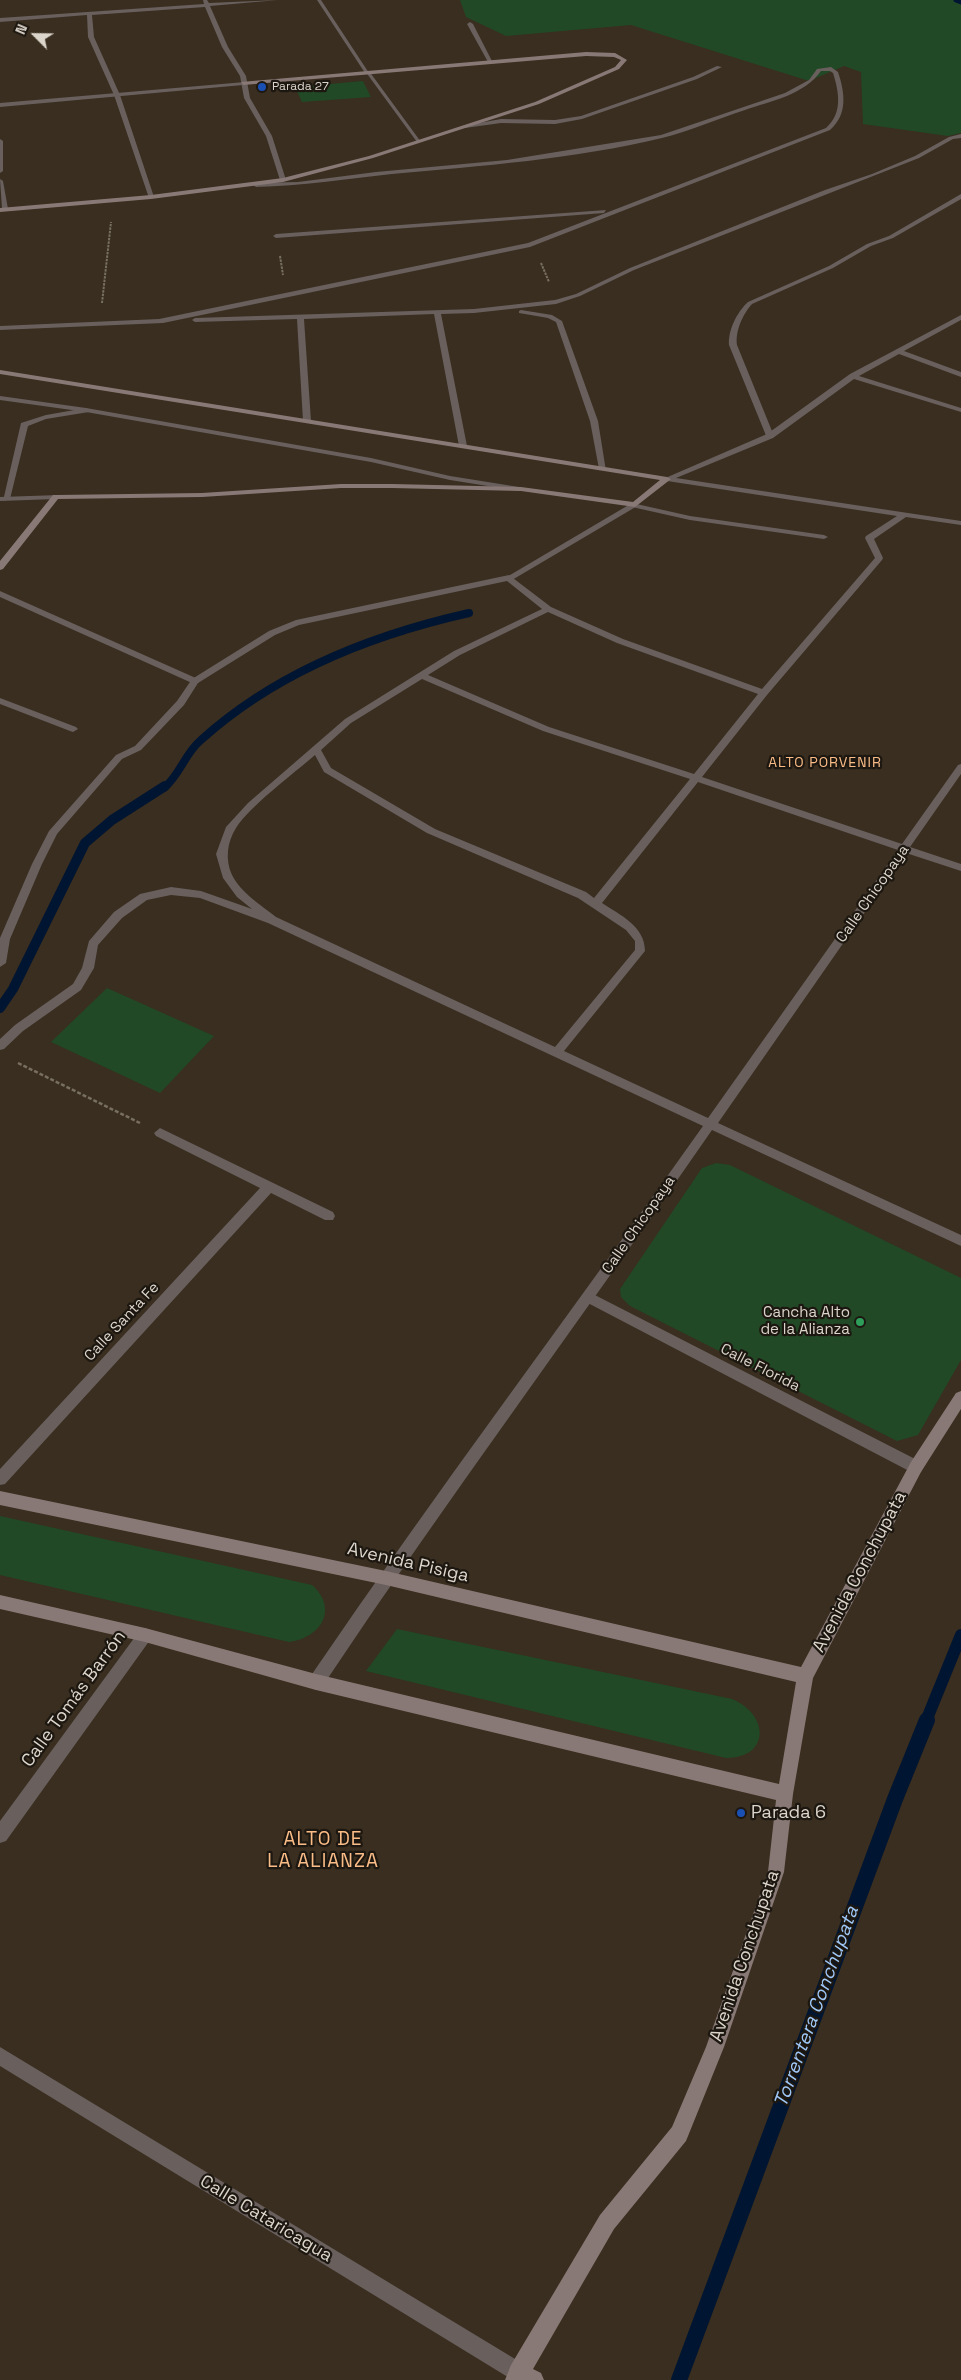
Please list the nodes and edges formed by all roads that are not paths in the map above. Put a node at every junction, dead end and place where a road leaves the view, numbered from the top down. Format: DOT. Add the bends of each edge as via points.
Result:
graph roads {
  1 [pos="276,0"];
  2 [pos="319,0"];
  3 [pos="206,3"];
  4 [pos="89,14"];
  5 [pos="0,20"];
  6 [pos="470,24"];
  7 [pos="492,62"];
  8 [pos="719,67"];
  9 [pos="367,72"];
  10 [pos="243,83"];
  11 [pos="117,95"];
  12 [pos="0,105"];
  13 [pos="465,126"];
  14 [pos="961,136"];
  15 [pos="0,140"];
  16 [pos="419,141"];
  17 [pos="0,171"];
  18 [pos="283,180"];
  19 [pos="0,181"];
  20 [pos="256,185"];
  21 [pos="961,196"];
  22 [pos="151,197"];
  23 [pos="2,209"];
  24 [pos="619,210"];
  25 [pos="276,236"];
  26 [pos="437,311"];
  27 [pos="474,311"];
  28 [pos="300,316"];
  29 [pos="961,317"];
  30 [pos="155,322"];
  31 [pos="0,328"];
  32 [pos="898,351"];
  33 [pos="0,372"];
  34 [pos="961,375"];
  35 [pos="853,376"];
  36 [pos="0,398"];
  37 [pos="86,410"];
  38 [pos="961,410"];
  39 [pos="307,421"];
  40 [pos="770,436"];
  41 [pos="463,446"];
  42 [pos="603,469"];
  43 [pos="667,479"];
  44 [pos="521,489"];
  45 [pos="56,497"];
  46 [pos="3,499"];
  47 [pos="635,505"];
  48 [pos="906,514"];
  49 [pos="961,523"];
  50 [pos="824,537"];
  51 [pos="0,567"];
  52 [pos="509,578"];
  53 [pos="0,594"];
  54 [pos="548,609"];
  55 [pos="421,675"];
  56 [pos="195,681"];
  57 [pos="764,693"];
  58 [pos="0,701"];
  59 [pos="73,729"];
  60 [pos="316,749"];
  61 [pos="961,767"];
  62 [pos="696,778"];
  63 [pos="906,848"];
  64 [pos="961,868"];
  65 [pos="595,904"];
  66 [pos="272,920"];
  67 [pos="0,963"];
  68 [pos="0,1046"];
  69 [pos="557,1052"];
  70 [pos="709,1125"];
  71 [pos="160,1133"];
  72 [pos="269,1187"];
  73 [pos="329,1216"];
  74 [pos="961,1241"];
  75 [pos="590,1298"];
  76 [pos="961,1397"];
  77 [pos="916,1467"];
  78 [pos="0,1479"];
  79 [pos="0,1498"];
  80 [pos="386,1578"];
  81 [pos="0,1602"];
  82 [pos="145,1635"];
  83 [pos="805,1676"];
  84 [pos="316,1682"];
  85 [pos="785,1794"];
  86 [pos="0,1835"];
  87 [pos="0,2056"];
  88 [pos="522,2377"];
  1 -- 3 [label="street"];
  2 -- 9 [label="street"];
  3 -- 4 [label="street"];
  3 -- 10 [label="street" via="225,47 244,76"];
  4 -- 5 [label="street"];
  4 -- 11 [label="street" via="91,37"];
  6 -- 7 [label="street"];
  7 -- 9 [label="street"];
  7 -- 13 [label="street" via="597,53 615,54 624,60 617,68 585,84"];
  8 -- 13 [label="street" via="582,117 555,122 501,120"];
  9 -- 10 [label="street"];
  9 -- 16 [label="street"];
  10 -- 11 [label="street"];
  10 -- 18 [label="street" via="247,98 270,136"];
  11 -- 12 [label="street"];
  11 -- 22 [label="street"];
  13 -- 16 [label="street"];
  14 -- 27 [label="street" via="874,175 632,269 578,295 556,302"];
  15 -- 17 [label="street"];
  16 -- 18 [label="street" via="371,158"];
  18 -- 20 [label="street"];
  19 -- 23 [label="street"];
  20 -- 22 [label="street"];
  20 -- 24 [label="street" via="298,184 507,162 627,143 662,136 787,94 811,81 819,70 835,72 841,92 841,109 835,124 828,129"];
  21 -- 40 [label="street" via="891,238 869,245 832,267 758,298 744,309 732,336 733,345"];
  22 -- 23 [label="street"];
  24 -- 25 [label="street"];
  24 -- 30 [label="street" via="530,245"];
  26 -- 27 [label="street"];
  26 -- 28 [label="street"];
  26 -- 41 [label="street"];
  27 -- 42 [label="street" via="535,313 559,321 594,421"];
  28 -- 30 [label="street"];
  28 -- 39 [label="street"];
  29 -- 32 [label="street"];
  30 -- 31 [label="street"];
  32 -- 34 [label="street"];
  32 -- 35 [label="street"];
  33 -- 39 [label="street"];
  35 -- 38 [label="street"];
  35 -- 40 [label="street"];
  36 -- 37 [label="street"];
  37 -- 44 [label="street"];
  37 -- 46 [label="street" via="33,420 24,425"];
  39 -- 41 [label="street"];
  40 -- 43 [label="street"];
  41 -- 42 [label="street"];
  42 -- 43 [label="street"];
  43 -- 47 [label="street"];
  43 -- 48 [label="street"];
  44 -- 45 [label="street" via="341,486 202,495"];
  44 -- 47 [label="street"];
  45 -- 46 [label="street"];
  45 -- 51 [label="street"];
  47 -- 50 [label="street" via="690,518"];
  47 -- 52 [label="street"];
  48 -- 49 [label="street"];
  48 -- 57 [label="street" via="869,538 879,558"];
  52 -- 54 [label="street"];
  52 -- 56 [label="street" via="296,623 272,633"];
  53 -- 56 [label="street"];
  54 -- 55 [label="street" via="457,652"];
  54 -- 57 [label="street" via="620,641"];
  55 -- 60 [label="street" via="348,721"];
  55 -- 62 [label="street" via="546,729"];
  56 -- 67 [label="street" via="181,703 138,748 119,757 54,834 37,864 5,939"];
  57 -- 62 [label="street"];
  58 -- 59 [label="street"];
  60 -- 65 [label="street" via="326,770 430,831 582,895"];
  60 -- 66 [label="street" via="231,827 221,854 227,876"];
  61 -- 63 [label="street, Calle Chicopaya"];
  62 -- 63 [label="street"];
  62 -- 65 [label="street"];
  63 -- 64 [label="street"];
  63 -- 70 [label="street, Calle Chicopaya"];
  65 -- 69 [label="street" via="630,927 640,941 640,950"];
  66 -- 68 [label="street" via="201,895 171,891 144,897 118,915 93,944 88,968 77,987 19,1028"];
  66 -- 69 [label="street"];
  69 -- 70 [label="street"];
  70 -- 74 [label="street"];
  70 -- 75 [label="street, Calle Chicopaya"];
  71 -- 72 [label="street"];
  72 -- 73 [label="street"];
  72 -- 78 [label="street, Calle Santa Fe"];
  75 -- 77 [label="street, Calle Florida"];
  75 -- 80 [label="street, Calle Chicopaya"];
  76 -- 77 [label="street, Avenida Conchupata"];
  77 -- 83 [label="street, Avenida Conchupata"];
  79 -- 80 [label="street, Avenida Pisiga"];
  80 -- 83 [label="street, Avenida Pisiga"];
  80 -- 84 [label="street, Calle Chicopaya"];
  81 -- 82 [label="street"];
  82 -- 84 [label="street"];
  82 -- 86 [label="street, Calle Tomás Barrón"];
  83 -- 85 [label="street, Avenida Conchupata"];
  84 -- 85 [label="street"];
  85 -- 88 [label="street, Avenida Conchupata" via="776,1872 715,2047 678,2134 607,2222"];
  87 -- 88 [label="street, Calle Cataricagua"];
}
